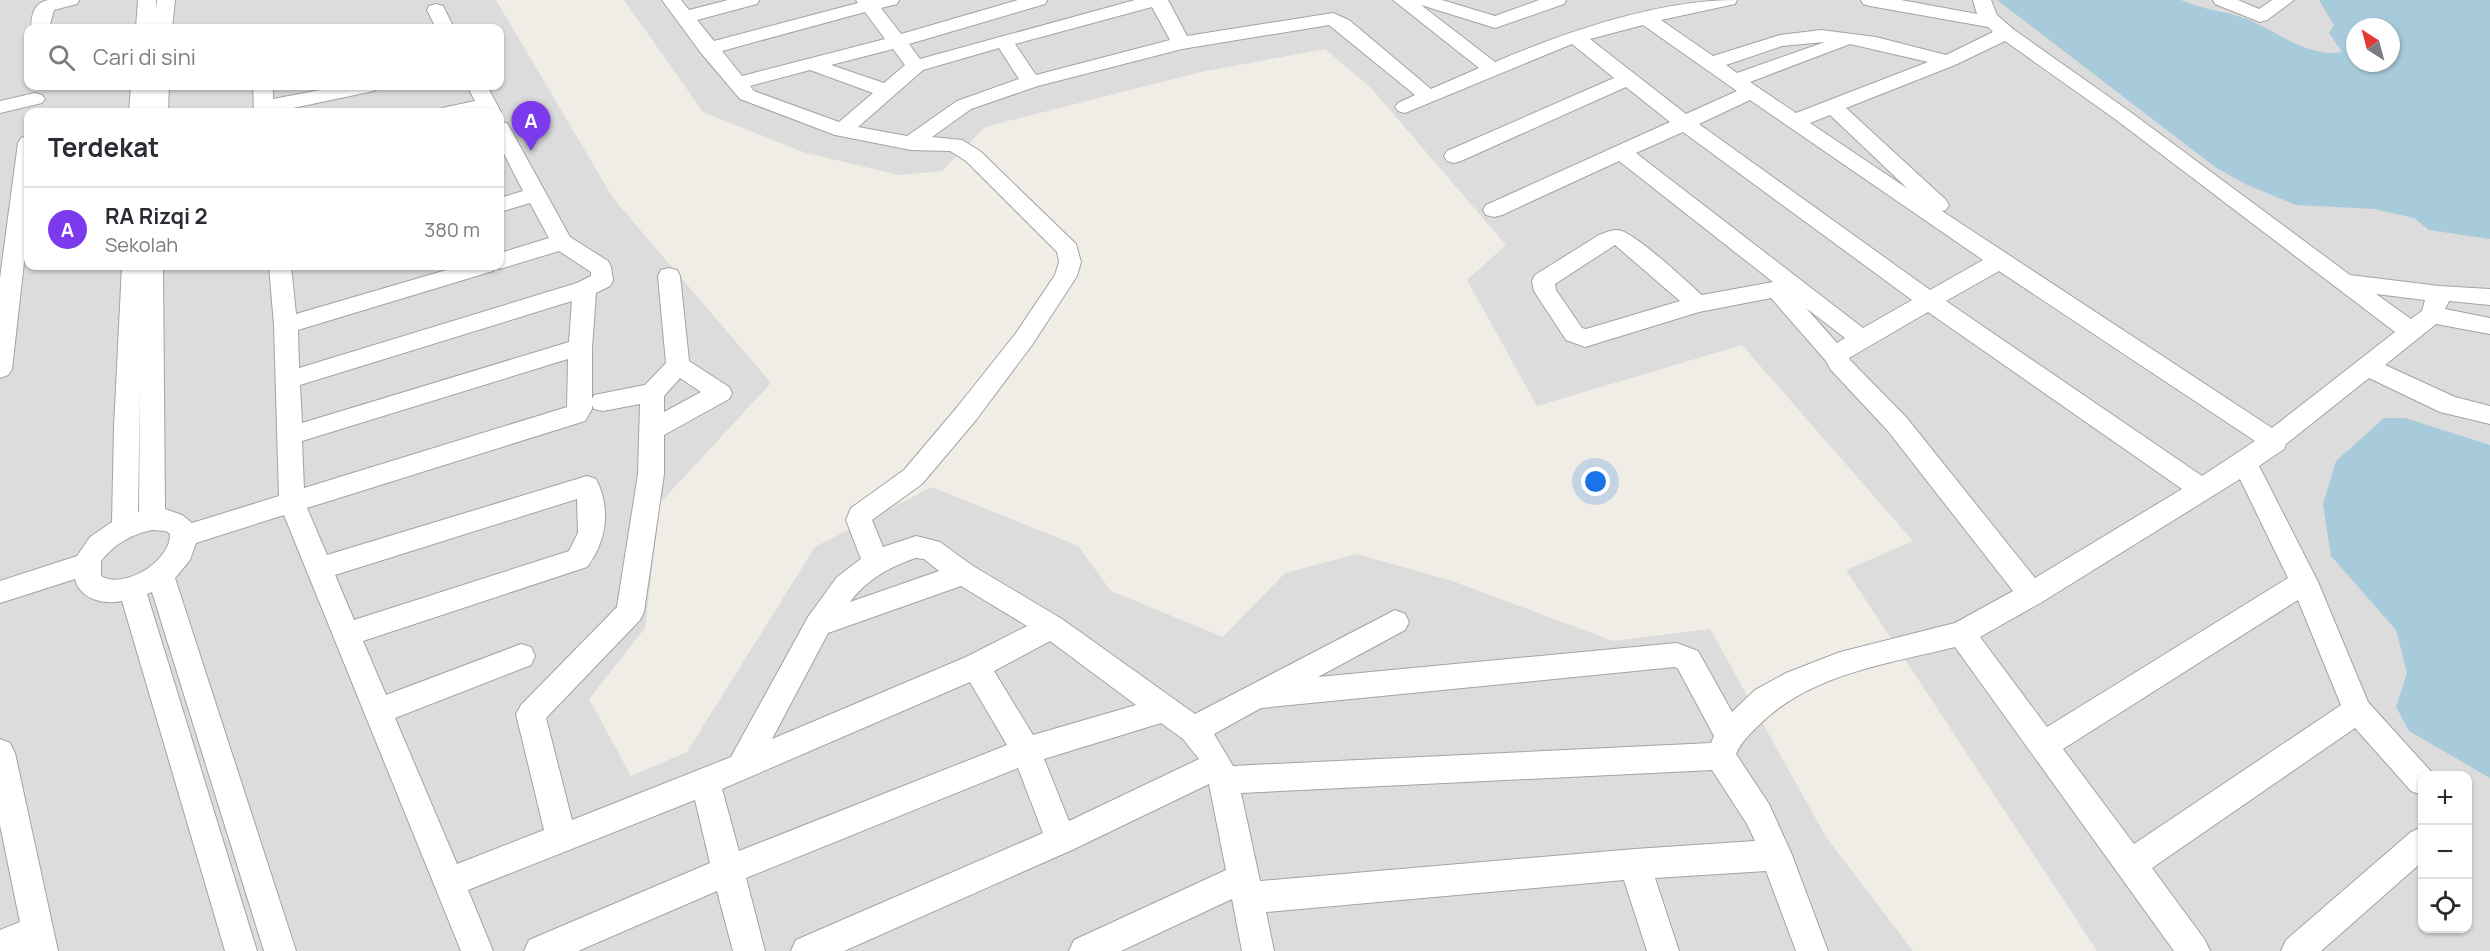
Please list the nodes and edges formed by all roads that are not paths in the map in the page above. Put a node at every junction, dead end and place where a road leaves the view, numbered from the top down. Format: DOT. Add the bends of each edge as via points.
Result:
graph roads {
  1 [pos="70,0"];
  2 [pos="147,0"];
  3 [pos="166,0"];
  4 [pos="671,0"];
  5 [pos="750,0"];
  6 [pos="890,0"];
  7 [pos="1038,0"];
  8 [pos="1158,0"];
  9 [pos="1402,0"];
  10 [pos="1557,0"];
  11 [pos="1728,0"];
  12 [pos="1870,0"];
  13 [pos="1982,0"];
  14 [pos="2222,0"];
  15 [pos="2285,0"];
  16 [pos="1429,1"];
  17 [pos="867,3"];
  18 [pos="1094,7"];
  19 [pos="436,10"];
  20 [pos="685,17"];
  21 [pos="1646,18"];
  22 [pos="40,24"];
  23 [pos="145,24"];
  24 [pos="164,24"];
  25 [pos="443,24"];
  26 [pos="1999,28"];
  27 [pos="1575,37"];
  28 [pos="1851,39"];
  29 [pos="896,42"];
  30 [pos="1004,42"];
  31 [pos="1181,43"];
  32 [pos="708,49"];
  33 [pos="1948,61"];
  34 [pos="811,64"];
  35 [pos="1710,64"];
  36 [pos="916,66"];
  37 [pos="1494,70"];
  38 [pos="1628,79"];
  39 [pos="1031,82"];
  40 [pos="737,83"];
  41 [pos="1742,87"];
  42 [pos="141,90"];
  43 [pos="159,90"];
  44 [pos="263,90"];
  45 [pos="352,90"];
  46 [pos="479,90"];
  47 [pos="886,91"];
  48 [pos="1429,97"];
  49 [pos="34,99"];
  50 [pos="0,107"];
  51 [pos="1405,107"];
  52 [pos="1833,107"];
  53 [pos="139,108"];
  54 [pos="158,108"];
  55 [pos="265,108"];
  56 [pos="274,108"];
  57 [pos="488,108"];
  58 [pos="1683,122"];
  59 [pos="1793,122"];
  60 [pos="842,130"];
  61 [pos="504,142"];
  62 [pos="911,143"];
  63 [pos="1620,151"];
  64 [pos="1454,156"];
  65 [pos="508,157"];
  66 [pos="537,194"];
  67 [pos="504,205"];
  68 [pos="24,210"];
  69 [pos="1494,210"];
  70 [pos="1962,237"];
  71 [pos="562,242"];
  72 [pos="504,260"];
  73 [pos="1998,261"];
  74 [pos="133,270"];
  75 [pos="152,270"];
  76 [pos="286,270"];
  77 [pos="472,270"];
  78 [pos="669,276"];
  79 [pos="2342,282"];
  80 [pos="1783,287"];
  81 [pos="585,289"];
  82 [pos="2490,297"];
  83 [pos="1930,302"];
  84 [pos="1698,304"];
  85 [pos="2435,304"];
  86 [pos="4,305"];
  87 [pos="286,325"];
  88 [pos="2490,326"];
  89 [pos="2410,331"];
  90 [pos="1863,340"];
  91 [pos="580,347"];
  92 [pos="1837,358"];
  93 [pos="678,365"];
  94 [pos="2366,366"];
  95 [pos="0,369"];
  96 [pos="288,380"];
  97 [pos="652,393"];
  98 [pos="603,402"];
  99 [pos="2490,416"];
  100 [pos="652,430"];
  101 [pos="289,436"];
  102 [pos="2275,442"];
  103 [pos="2245,463"];
  104 [pos="2201,489"];
  105 [pos="292,503"];
  106 [pos="152,519"];
  107 [pos="125,527"];
  108 [pos="184,536"];
  109 [pos="876,563"];
  110 [pos="86,564"];
  111 [pos="319,570"];
  112 [pos="963,574"];
  113 [pos="160,575"];
  114 [pos="2304,582"];
  115 [pos="132,588"];
  116 [pos="0,592"];
  117 [pos="2032,594"];
  118 [pos="1395,622"];
  119 [pos="818,625"];
  120 [pos="1052,627"];
  121 [pos="1961,633"];
  122 [pos="346,635"];
  123 [pos="521,656"];
  124 [pos="976,666"];
  125 [pos="1256,696"];
  126 [pos="1163,710"];
  127 [pos="2357,710"];
  128 [pos="377,712"];
  129 [pos="1193,730"];
  130 [pos="2044,745"];
  131 [pos="1724,746"];
  132 [pos="1026,751"];
  133 [pos="0,753"];
  134 [pos="742,766"];
  135 [pos="1221,773"];
  136 [pos="2418,777"];
  137 [pos="705,782"];
  138 [pos="561,838"];
  139 [pos="1061,840"];
  140 [pos="2418,845"];
  141 [pos="9,846"];
  142 [pos="1776,855"];
  143 [pos="1635,864"];
  144 [pos="2131,864"];
  145 [pos="729,870"];
  146 [pos="450,882"];
  147 [pos="1245,888"];
  148 [pos="40,941"];
  149 [pos="0,946"];
  150 [pos="241,951"];
  151 [pos="280,951"];
  152 [pos="477,951"];
  153 [pos="540,951"];
  154 [pos="749,951"];
  155 [pos="807,951"];
  156 [pos="1084,951"];
  157 [pos="1258,951"];
  158 [pos="1663,951"];
  159 [pos="1812,951"];
  160 [pos="2194,951"];
  161 [pos="2297,951"];
  1 -- 22 [label="street" via="47,6"];
  2 -- 23 [label="street"];
  3 -- 24 [label="street"];
  4 -- 20 [label="street"];
  5 -- 20 [label="street"];
  6 -- 17 [label="street"];
  7 -- 29 [label="street"];
  8 -- 18 [label="street"];
  8 -- 31 [label="street"];
  9 -- 37 [label="street"];
  10 -- 16 [label="street" via="1500,22"];
  11 -- 21 [label="street"];
  12 -- 26 [label="street"];
  13 -- 26 [label="street"];
  14 -- 15 [label="street" via="2260,16"];
  17 -- 29 [label="street"];
  17 -- 32 [label="street"];
  18 -- 30 [label="street"];
  19 -- 25 [label="street"];
  20 -- 32 [label="street"];
  21 -- 27 [label="street"];
  21 -- 35 [label="street"];
  26 -- 33 [label="street"];
  26 -- 79 [label="street" via="2122,115"];
  27 -- 37 [label="street"];
  27 -- 38 [label="street"];
  28 -- 33 [label="street"];
  28 -- 35 [label="street" via="1789,39"];
  28 -- 41 [label="street"];
  29 -- 34 [label="street"];
  29 -- 36 [label="street"];
  30 -- 36 [label="street"];
  30 -- 39 [label="street"];
  31 -- 39 [label="street"];
  31 -- 48 [label="street" via="1333,19"];
  32 -- 40 [label="street"];
  33 -- 52 [label="street"];
  34 -- 40 [label="street"];
  34 -- 47 [label="street"];
  35 -- 41 [label="street"];
  36 -- 47 [label="street"];
  37 -- 48 [label="street"];
  38 -- 58 [label="street"];
  38 -- 64 [label="street"];
  39 -- 62 [label="street" via="964,105"];
  40 -- 60 [label="street" via="747,95"];
  41 -- 58 [label="street"];
  41 -- 59 [label="street"];
  42 -- 53 [label="street"];
  43 -- 54 [label="street"];
  44 -- 55 [label="street"];
  45 -- 56 [label="street"];
  46 -- 57 [label="street"];
  47 -- 60 [label="street"];
  48 -- 51 [label="street"];
  49 -- 50 [label="street"];
  52 -- 59 [label="street"];
  52 -- 70 [label="street" via="1960,226"];
  58 -- 63 [label="street"];
  58 -- 83 [label="street"];
  59 -- 70 [label="street"];
  60 -- 62 [label="street"];
  61 -- 65 [label="street"];
  62 -- 109 [label="street" via="955,146 974,156 1068,249 1070,262 1066,276 1024,339 955,429 913,477 860,515"];
  63 -- 69 [label="street"];
  63 -- 80 [label="street"];
  65 -- 66 [label="street"];
  66 -- 67 [label="street"];
  66 -- 71 [label="street"];
  68 -- 86 [label="street"];
  70 -- 73 [label="street"];
  71 -- 72 [label="street"];
  71 -- 81 [label="street" via="602,271 602,280"];
  73 -- 83 [label="street"];
  73 -- 102 [label="street"];
  74 -- 107 [label="street"];
  75 -- 106 [label="street"];
  76 -- 87 [label="street"];
  77 -- 87 [label="street"];
  78 -- 93 [label="street"];
  79 -- 85 [label="street"];
  79 -- 89 [label="street"];
  80 -- 84 [label="street"];
  80 -- 90 [label="street"];
  80 -- 92 [label="street"];
  81 -- 91 [label="street"];
  81 -- 96 [label="street"];
  82 -- 85 [label="street" via="2448,293"];
  83 -- 90 [label="street"];
  83 -- 104 [label="street"];
  84 -- 84 [label="street" via="1617,237 1606,240 1543,281 1545,291 1578,338"];
  85 -- 88 [label="street"];
  85 -- 89 [label="street"];
  86 -- 95 [label="street"];
  87 -- 96 [label="street"];
  89 -- 94 [label="street"];
  90 -- 92 [label="street" via="1840,352"];
  91 -- 101 [label="street"];
  91 -- 105 [label="street" via="580,409 576,414"];
  92 -- 117 [label="street" via="1897,424"];
  93 -- 97 [label="street"];
  93 -- 100 [label="street" via="720,393"];
  94 -- 99 [label="street" via="2449,405"];
  94 -- 102 [label="street"];
  96 -- 101 [label="street"];
  97 -- 98 [label="street"];
  97 -- 100 [label="street"];
  100 -- 138 [label="street" via="651,474 630,612 531,714"];
  101 -- 105 [label="street"];
  102 -- 103 [label="street"];
  103 -- 104 [label="street"];
  103 -- 114 [label="street"];
  104 -- 117 [label="street"];
  105 -- 108 [label="street"];
  105 -- 111 [label="street"];
  106 -- 107 [label="street"];
  106 -- 108 [label="street" via="174,522"];
  107 -- 110 [label="street" via="100,544"];
  108 -- 113 [label="street" via="179,555"];
  109 -- 112 [label="street" via="916,547 931,550"];
  109 -- 119 [label="street" via="855,575"];
  110 -- 115 [label="street" via="89,582 95,588"];
  110 -- 116 [label="street"];
  111 -- 122 [label="street"];
  111 -- 122 [label="street" via="587,486 593,513 591,537 588,548 578,559"];
  112 -- 119 [label="street"];
  112 -- 120 [label="street"];
  113 -- 115 [label="street"];
  113 -- 151 [label="street"];
  114 -- 127 [label="street"];
  114 -- 130 [label="street"];
  115 -- 150 [label="street"];
  117 -- 121 [label="street"];
  118 -- 125 [label="street"];
  119 -- 134 [label="street"];
  120 -- 124 [label="street"];
  120 -- 126 [label="street"];
  121 -- 130 [label="street"];
  121 -- 131 [label="street" via="1840,664 1796,682 1765,699"];
  122 -- 128 [label="street"];
  123 -- 128 [label="street"];
  124 -- 132 [label="street"];
  124 -- 134 [label="street"];
  125 -- 129 [label="street"];
  125 -- 131 [label="street" via="1677,655 1688,660"];
  126 -- 129 [label="street"];
  126 -- 132 [label="street"];
  127 -- 136 [label="street"];
  127 -- 144 [label="street"];
  128 -- 146 [label="street"];
  129 -- 135 [label="street"];
  130 -- 144 [label="street"];
  131 -- 135 [label="street"];
  131 -- 142 [label="street"];
  132 -- 139 [label="street"];
  132 -- 145 [label="street"];
  133 -- 141 [label="street"];
  134 -- 137 [label="street"];
  135 -- 139 [label="street"];
  135 -- 147 [label="street"];
  137 -- 138 [label="street"];
  137 -- 145 [label="street"];
  138 -- 146 [label="street"];
  139 -- 155 [label="street"];
  140 -- 161 [label="street"];
  141 -- 148 [label="street"];
  142 -- 143 [label="street"];
  142 -- 159 [label="street"];
  143 -- 147 [label="street"];
  143 -- 158 [label="street"];
  144 -- 160 [label="street"];
  145 -- 153 [label="street"];
  145 -- 154 [label="street"];
  146 -- 152 [label="street"];
  147 -- 156 [label="street"];
  147 -- 157 [label="street"];
  148 -- 149 [label="street"];
}
